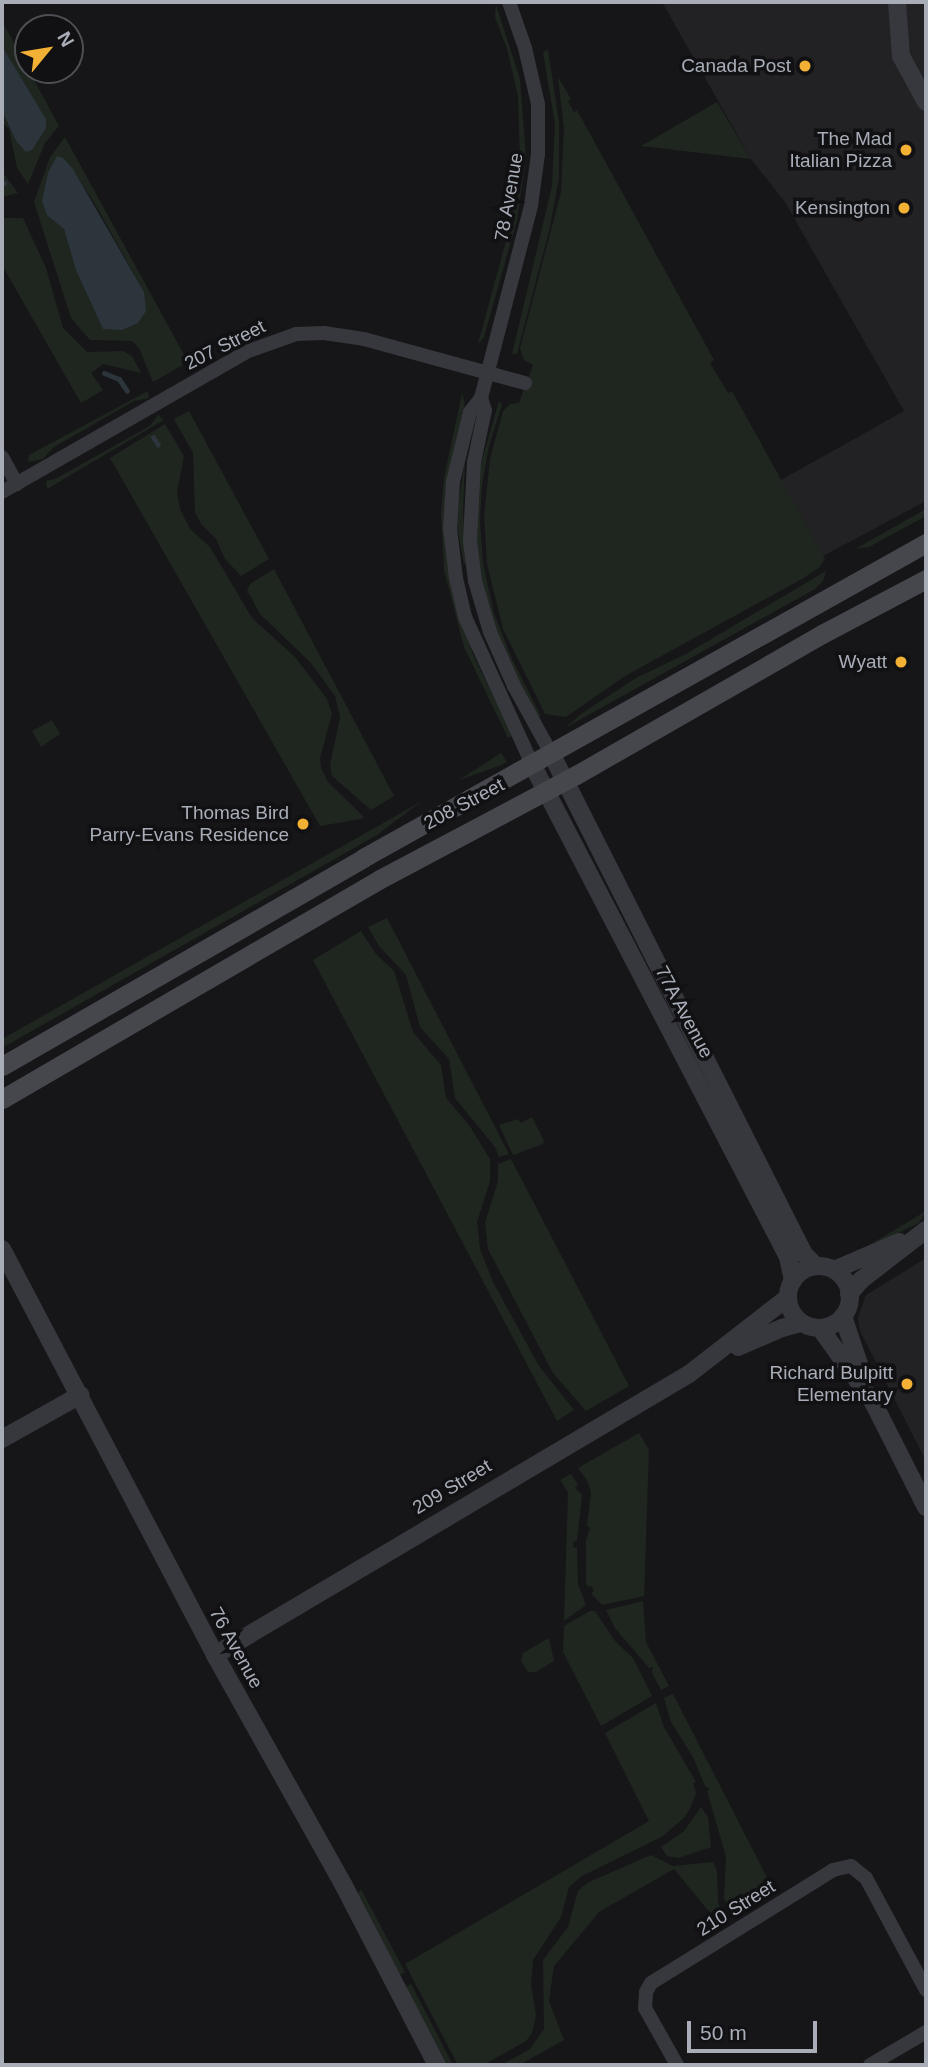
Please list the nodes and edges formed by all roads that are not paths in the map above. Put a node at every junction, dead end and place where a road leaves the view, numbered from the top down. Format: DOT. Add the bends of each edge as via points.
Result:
graph roads {
  1 [pos="509,2"];
  2 [pos="897,2"];
  3 [pos="926,102"];
  4 [pos="488,373"];
  5 [pos="525,383"];
  6 [pos="481,398"];
  7 [pos="2,457"];
  8 [pos="17,484"];
  9 [pos="2,492"];
  10 [pos="926,543"];
  11 [pos="926,579"];
  12 [pos="552,755"];
  13 [pos="533,766"];
  14 [pos="565,782"];
  15 [pos="545,792"];
  16 [pos="2,1066"];
  17 [pos="2,1099"];
  18 [pos="926,1230"];
  19 [pos="2,1249"];
  20 [pos="825,1268"];
  21 [pos="793,1280"];
  22 [pos="849,1294"];
  23 [pos="788,1298"];
  24 [pos="843,1316"];
  25 [pos="801,1323"];
  26 [pos="820,1328"];
  27 [pos="713,1359"];
  28 [pos="80,1395"];
  29 [pos="873,1402"];
  30 [pos="2,1439"];
  31 [pos="926,1507"];
  32 [pos="215,1655"];
  33 [pos="926,1990"];
  34 [pos="926,2032"];
  35 [pos="437,2065"];
  36 [pos="677,2065"];
  37 [pos="870,2065"];
  1 -- 4 [label="street, 78 Avenue" via="538,104 538,154 531,206"];
  2 -- 3 [label="street" via="901,56"];
  4 -- 5 [label="street, 207 Street"];
  4 -- 6 [label="street, 78 Avenue"];
  4 -- 8 [label="street, 207 Street" via="364,339 296,334 246,352"];
  6 -- 12 [label="street, 78 Avenue" via="484,418 470,502 475,581 500,658"];
  6 -- 13 [label="street, 78 Avenue" via="470,412 453,482 450,528 456,578 470,629"];
  7 -- 8 [label="street"];
  8 -- 9 [label="street, 207 Street"];
  10 -- 12 [label="main road, 208 Street"];
  11 -- 14 [label="main road, 208 Street"];
  12 -- 13 [label="main road, 208 Street"];
  12 -- 14 [label="street, 77A Avenue"];
  13 -- 15 [label="street, 77A Avenue"];
  13 -- 16 [label="main road, 208 Street" via="363,858"];
  14 -- 15 [label="main road, 208 Street"];
  14 -- 20 [label="street, 77A Avenue" via="804,1254"];
  15 -- 17 [label="main road, 208 Street" via="380,879"];
  15 -- 21 [label="street, 77A Avenue" via="788,1257"];
  18 -- 20 [label="street"];
  18 -- 22 [label="street"];
  19 -- 28 [label="street, 76 Avenue"];
  20 -- 21 [label="street" via="799,1273"];
  20 -- 22 [label="street" via="842,1276"];
  21 -- 23 [label="street"];
  22 -- 24 [label="street"];
  23 -- 25 [label="street" via="789,1308"];
  23 -- 27 [label="street, 209 Street"];
  24 -- 26 [label="street"];
  24 -- 29 [label="street"];
  25 -- 26 [label="street"];
  25 -- 27 [label="street, 209 Street"];
  26 -- 29 [label="street"];
  27 -- 32 [label="street, 209 Street"];
  28 -- 30 [label="street"];
  28 -- 32 [label="street, 76 Avenue"];
  29 -- 31 [label="street"];
  32 -- 35 [label="street, 76 Avenue" via="344,1884"];
  33 -- 36 [label="street, 210 Street" via="866,1878 851,1866 833,1870 657,1979 646,1992 648,2016"];
  34 -- 37 [label="street"];
}
